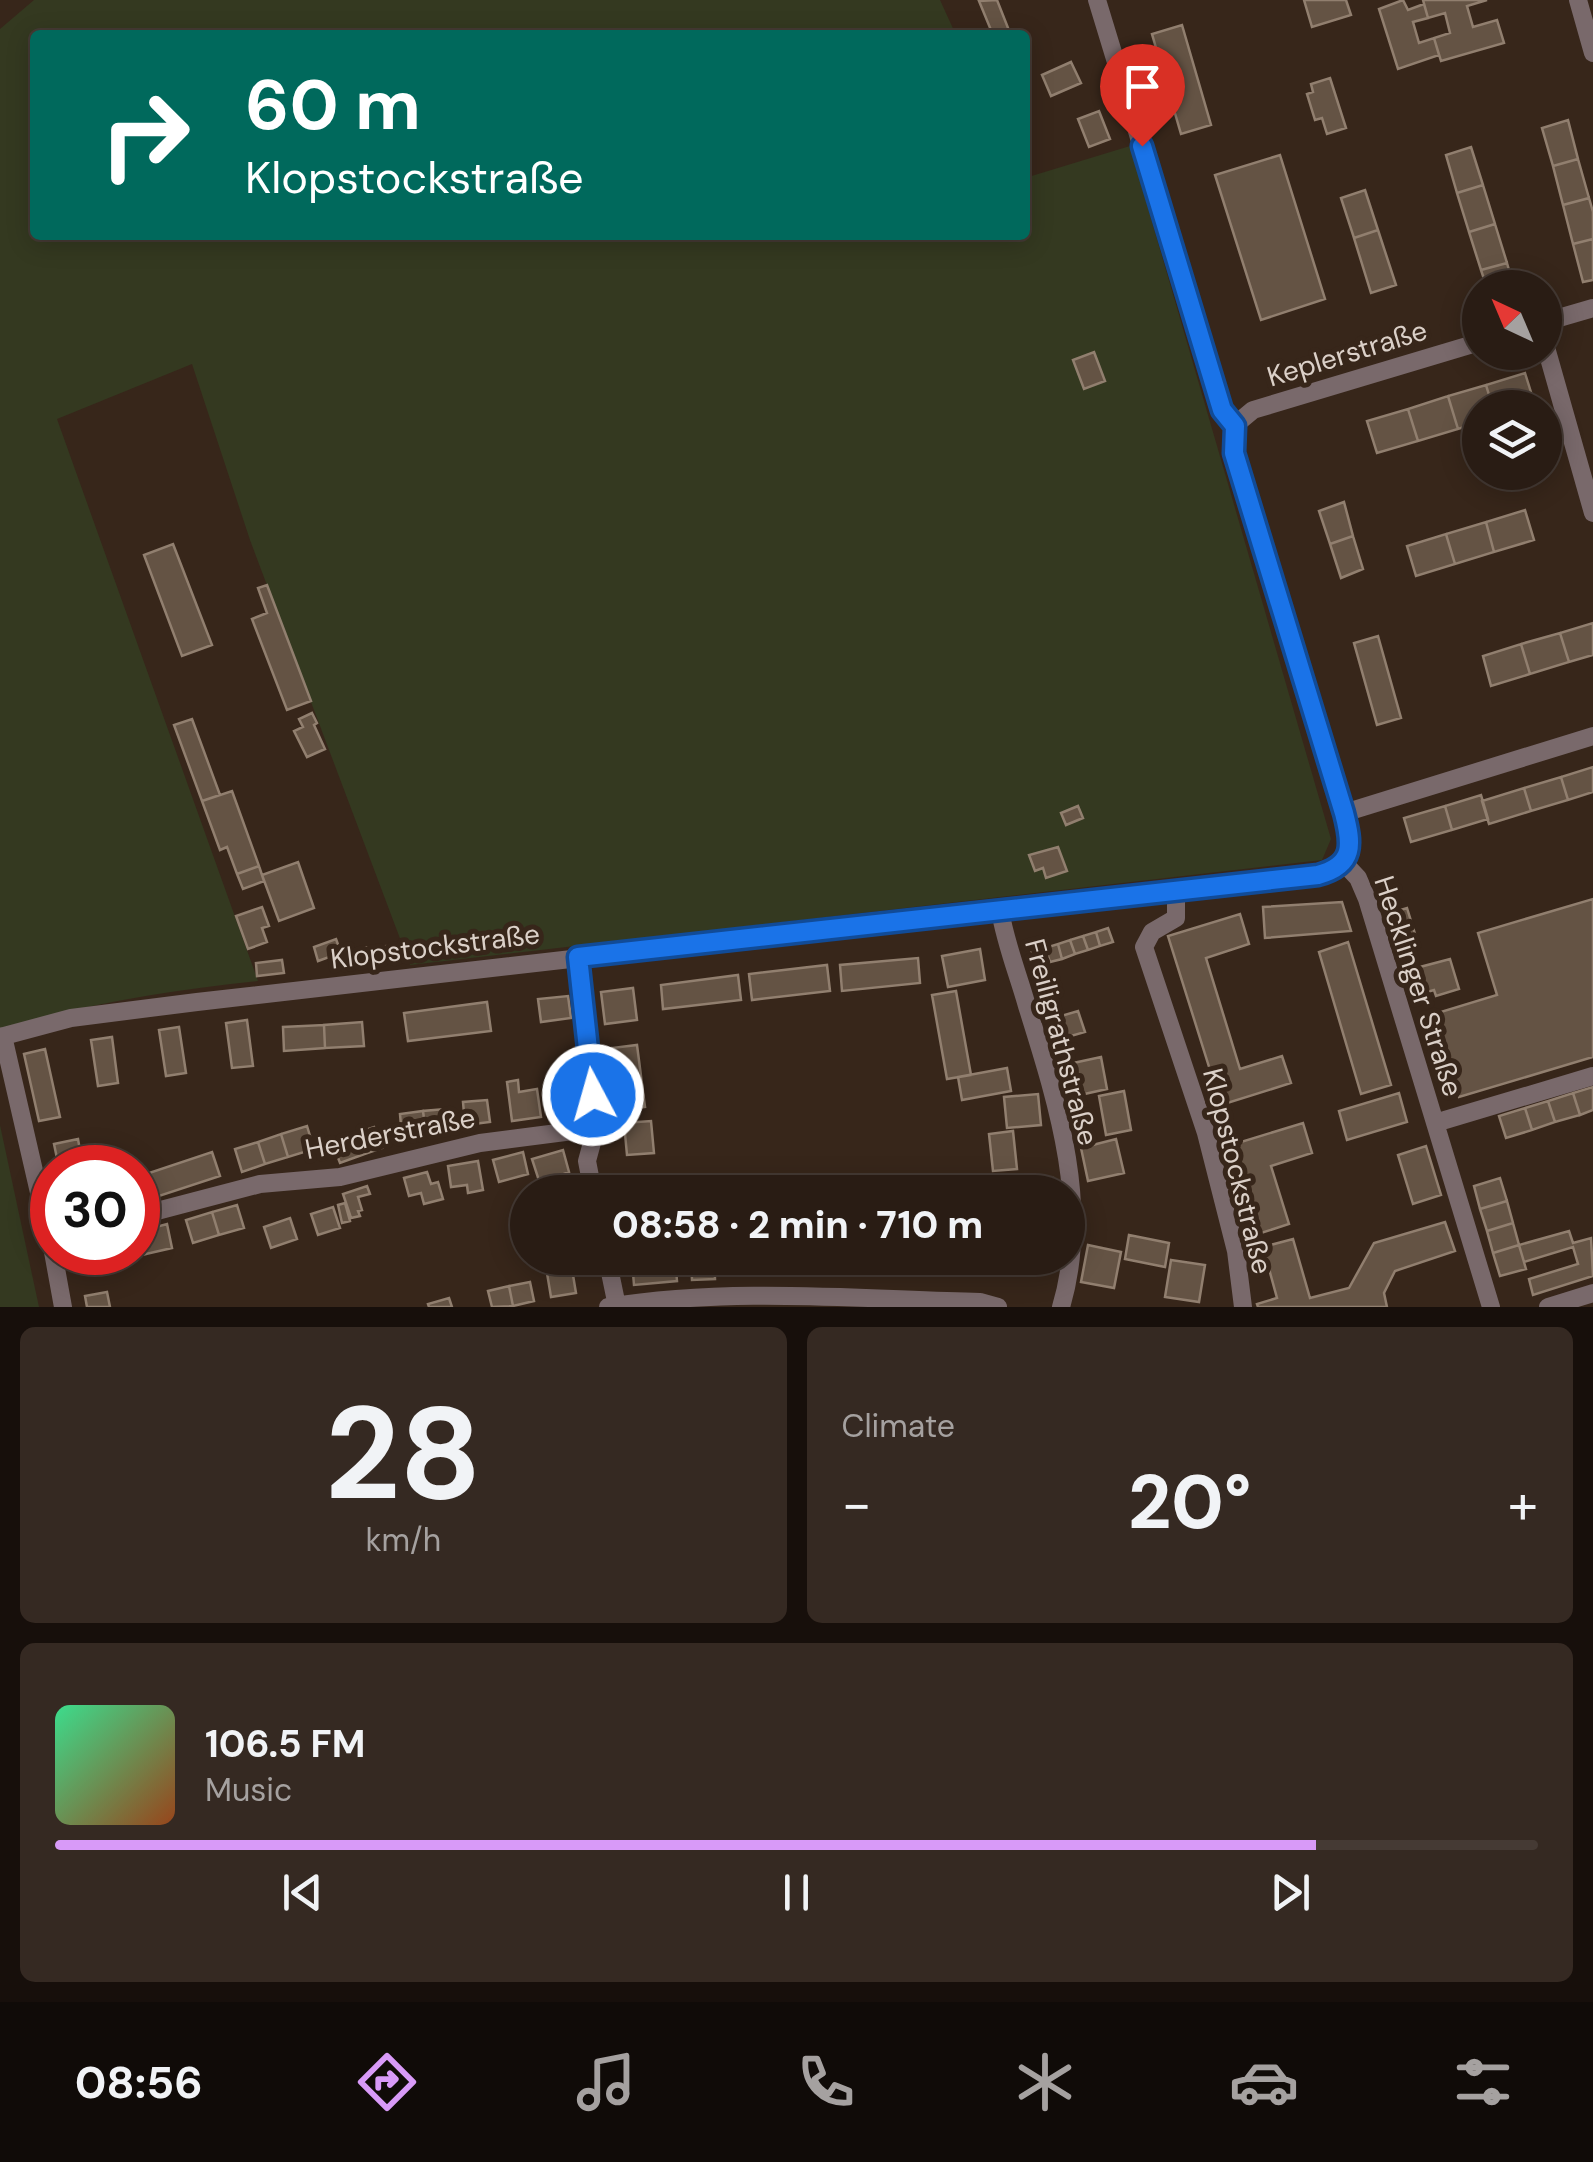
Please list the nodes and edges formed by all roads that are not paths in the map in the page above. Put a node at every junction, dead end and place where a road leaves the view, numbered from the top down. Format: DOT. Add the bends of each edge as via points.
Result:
graph roads {
  1 [pos="1097,0"];
  2 [pos="1578,0"];
  3 [pos="1593,52"];
  4 [pos="1593,308"];
  5 [pos="1562,317"];
  6 [pos="1462,347"];
  7 [pos="1552,370"];
  8 [pos="1235,426"];
  9 [pos="1593,513"];
  10 [pos="1593,736"];
  11 [pos="1344,813"];
  12 [pos="1343,862"];
  13 [pos="1176,891"];
  14 [pos="1000,910"];
  15 [pos="578,957"];
  16 [pos="2,1036"];
  17 [pos="1593,1076"];
  18 [pos="1435,1123"];
  19 [pos="596,1128"];
  20 [pos="30,1152"];
  21 [pos="590,1175"];
  22 [pos="160,1210"];
  23 [pos="58,1275"];
  24 [pos="609,1275"];
  25 [pos="1593,1293"];
  26 [pos="612,1306"];
  27 [pos="63,1307"];
  28 [pos="998,1307"];
  29 [pos="1061,1307"];
  30 [pos="1243,1307"];
  31 [pos="1492,1307"];
  32 [pos="1548,1307"];
  1 -- 8 [label="street, Hecklinger Straße" via="1222,410"];
  2 -- 3 [label="street"];
  4 -- 5 [label="street"];
  6 -- 8 [label="street, Keplerstraße" via="1254,410"];
  7 -- 9 [label="street"];
  8 -- 11 [label="street, Hecklinger Straße" via="1234,453"];
  10 -- 11 [label="street"];
  11 -- 12 [label="street, Hecklinger Straße" via="1351,846"];
  12 -- 13 [label="street, Klopstockstraße" via="1318,875"];
  12 -- 18 [label="street, Hecklinger Straße" via="1367,899"];
  13 -- 14 [label="street, Klopstockstraße"];
  13 -- 30 [label="street, Klopstockstraße" via="1176,918 1152,932 1144,947 1206,1133"];
  14 -- 15 [label="street, Klopstockstraße"];
  14 -- 29 [label="street, Freiligrathstraße" via="1050,1078 1074,1206"];
  15 -- 16 [label="street, Klopstockstraße" via="96,1014"];
  15 -- 19 [label="street"];
  16 -- 20 [label="street"];
  17 -- 18 [label="street"];
  18 -- 31 [label="street, Hecklinger Straße"];
  19 -- 21 [label="street"];
  19 -- 22 [label="street, Herderstraße" via="480,1143 340,1177 260,1184"];
  23 -- 27 [label="street"];
  24 -- 26 [label="street"];
  25 -- 32 [label="street"];
  26 -- 28 [label="street" via="805,1298"];
}
